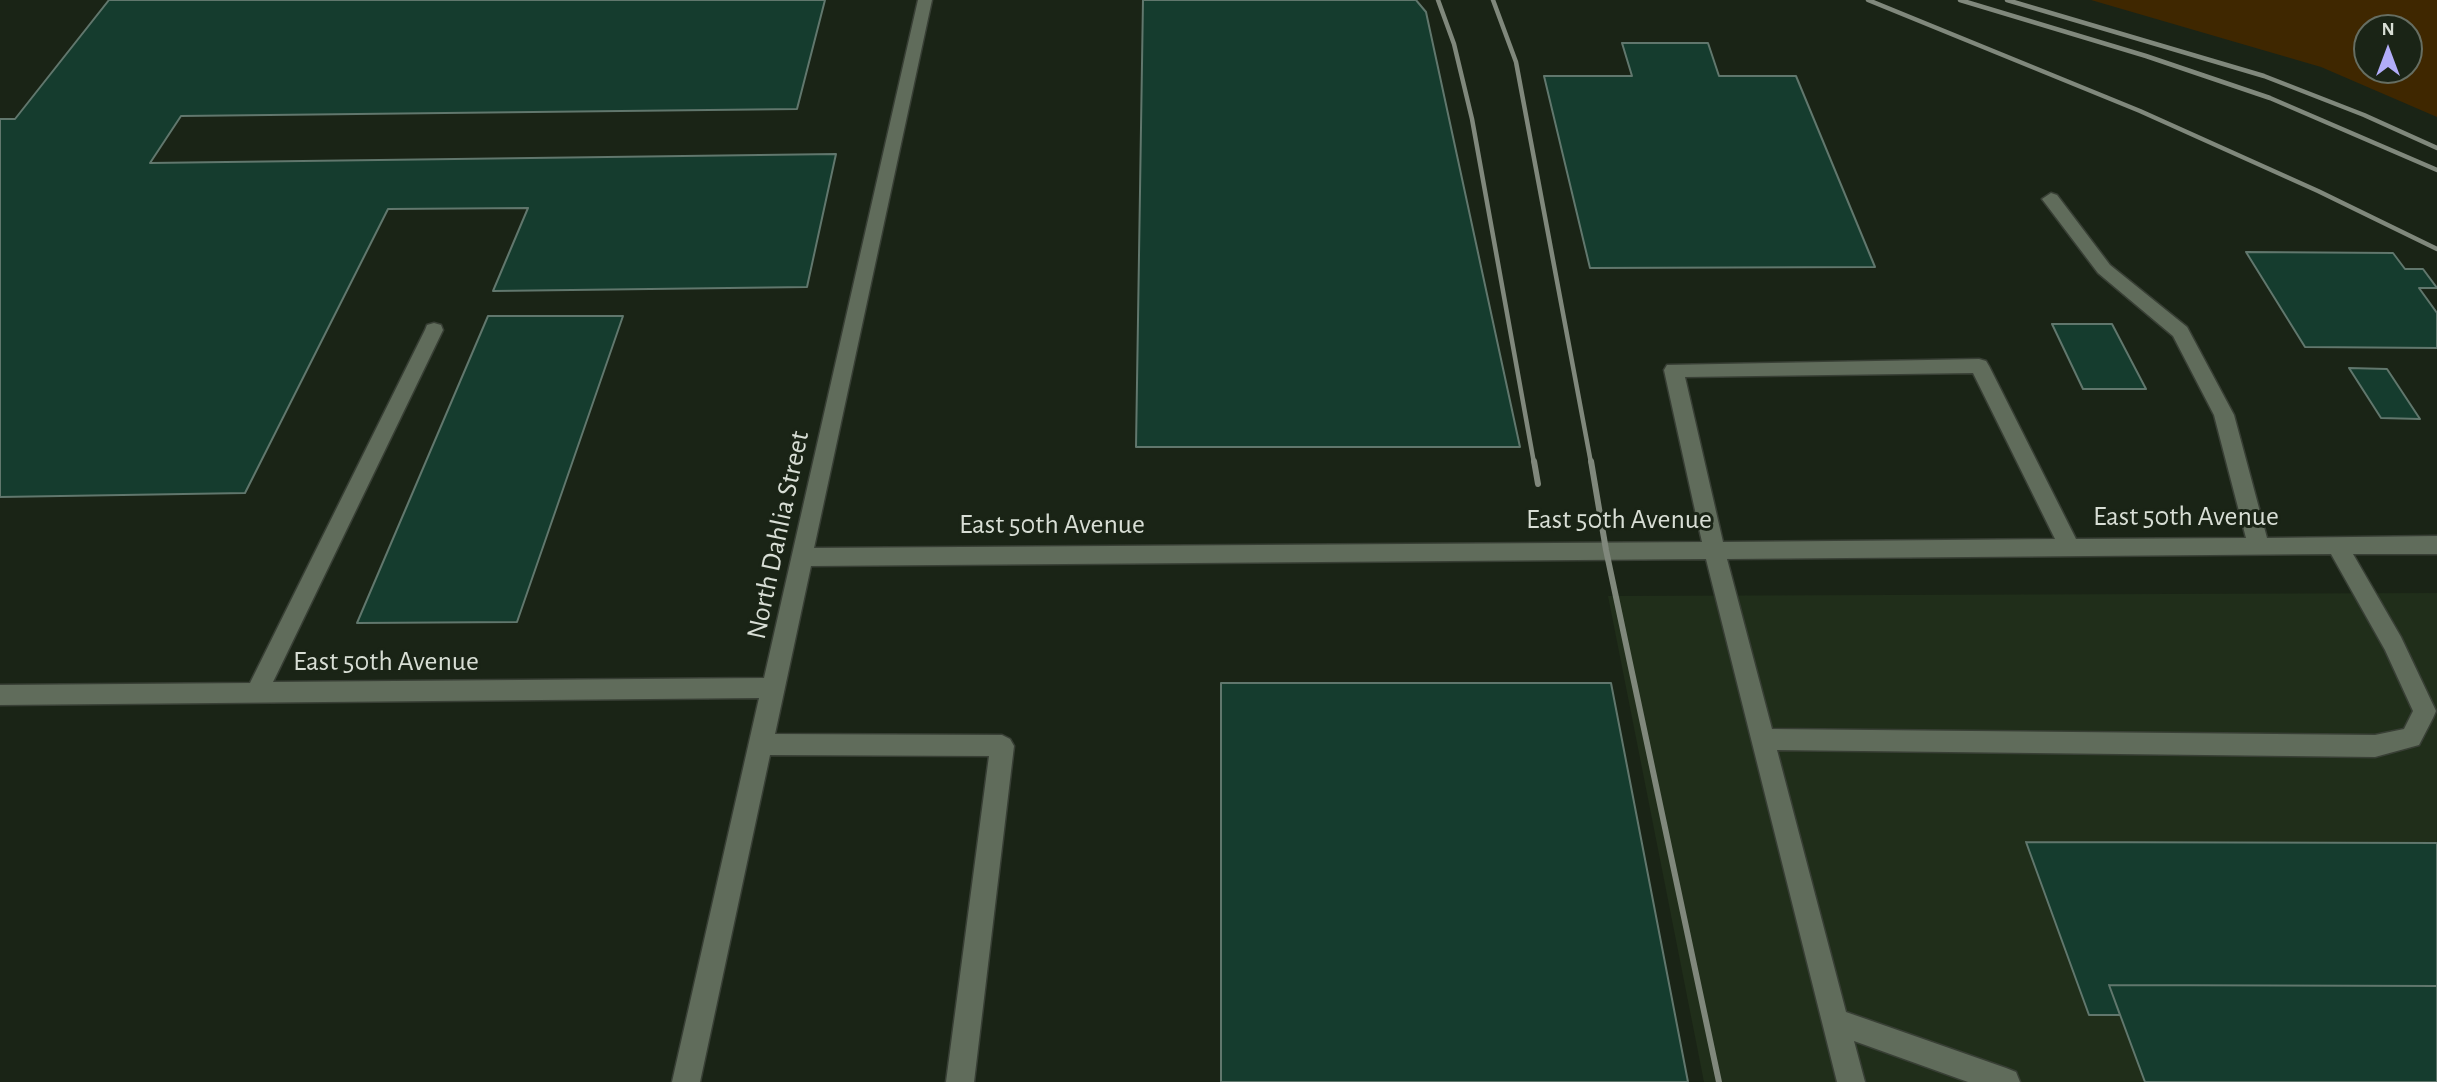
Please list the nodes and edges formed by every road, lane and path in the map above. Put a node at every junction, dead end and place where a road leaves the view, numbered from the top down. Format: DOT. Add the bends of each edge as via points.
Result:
graph roads {
  1 [pos="925,0"];
  2 [pos="2051,199"];
  3 [pos="434,330"];
  4 [pos="2337,545"];
  5 [pos="2437,545"];
  6 [pos="2259,546"];
  7 [pos="2068,547"];
  8 [pos="1714,550"];
  9 [pos="802,557"];
  10 [pos="773,688"];
  11 [pos="256,693"];
  12 [pos="0,695"];
  13 [pos="1764,739"];
  14 [pos="761,744"];
  15 [pos="1835,1021"];
  16 [pos="686,1082"];
  17 [pos="960,1082"];
  18 [pos="1851,1082"];
  19 [pos="2006,1082"];
  1 -- 9 [label="street, North Dahlia Street"];
  2 -- 6 [label="street" via="2104,269 2180,332 2224,415"];
  3 -- 11 [label="street"];
  4 -- 5 [label="street, East 50th Avenue"];
  4 -- 6 [label="street, East 50th Avenue"];
  4 -- 13 [label="street" via="2425,711 2411,738 2375,746"];
  6 -- 7 [label="street, East 50th Avenue"];
  7 -- 8 [label="street, East 50th Avenue"];
  7 -- 8 [label="street" via="1979,366 1674,370"];
  8 -- 9 [label="street, East 50th Avenue"];
  8 -- 13 [label="street"];
  9 -- 10 [label="street, North Dahlia Street"];
  10 -- 11 [label="street, East 50th Avenue"];
  10 -- 14 [label="street, North Dahlia Street"];
  11 -- 12 [label="street, East 50th Avenue"];
  13 -- 15 [label="street"];
  14 -- 16 [label="street, North Dahlia Street"];
  14 -- 17 [label="street" via="1002,746"];
  15 -- 18 [label="street"];
  15 -- 19 [label="street"];
}
